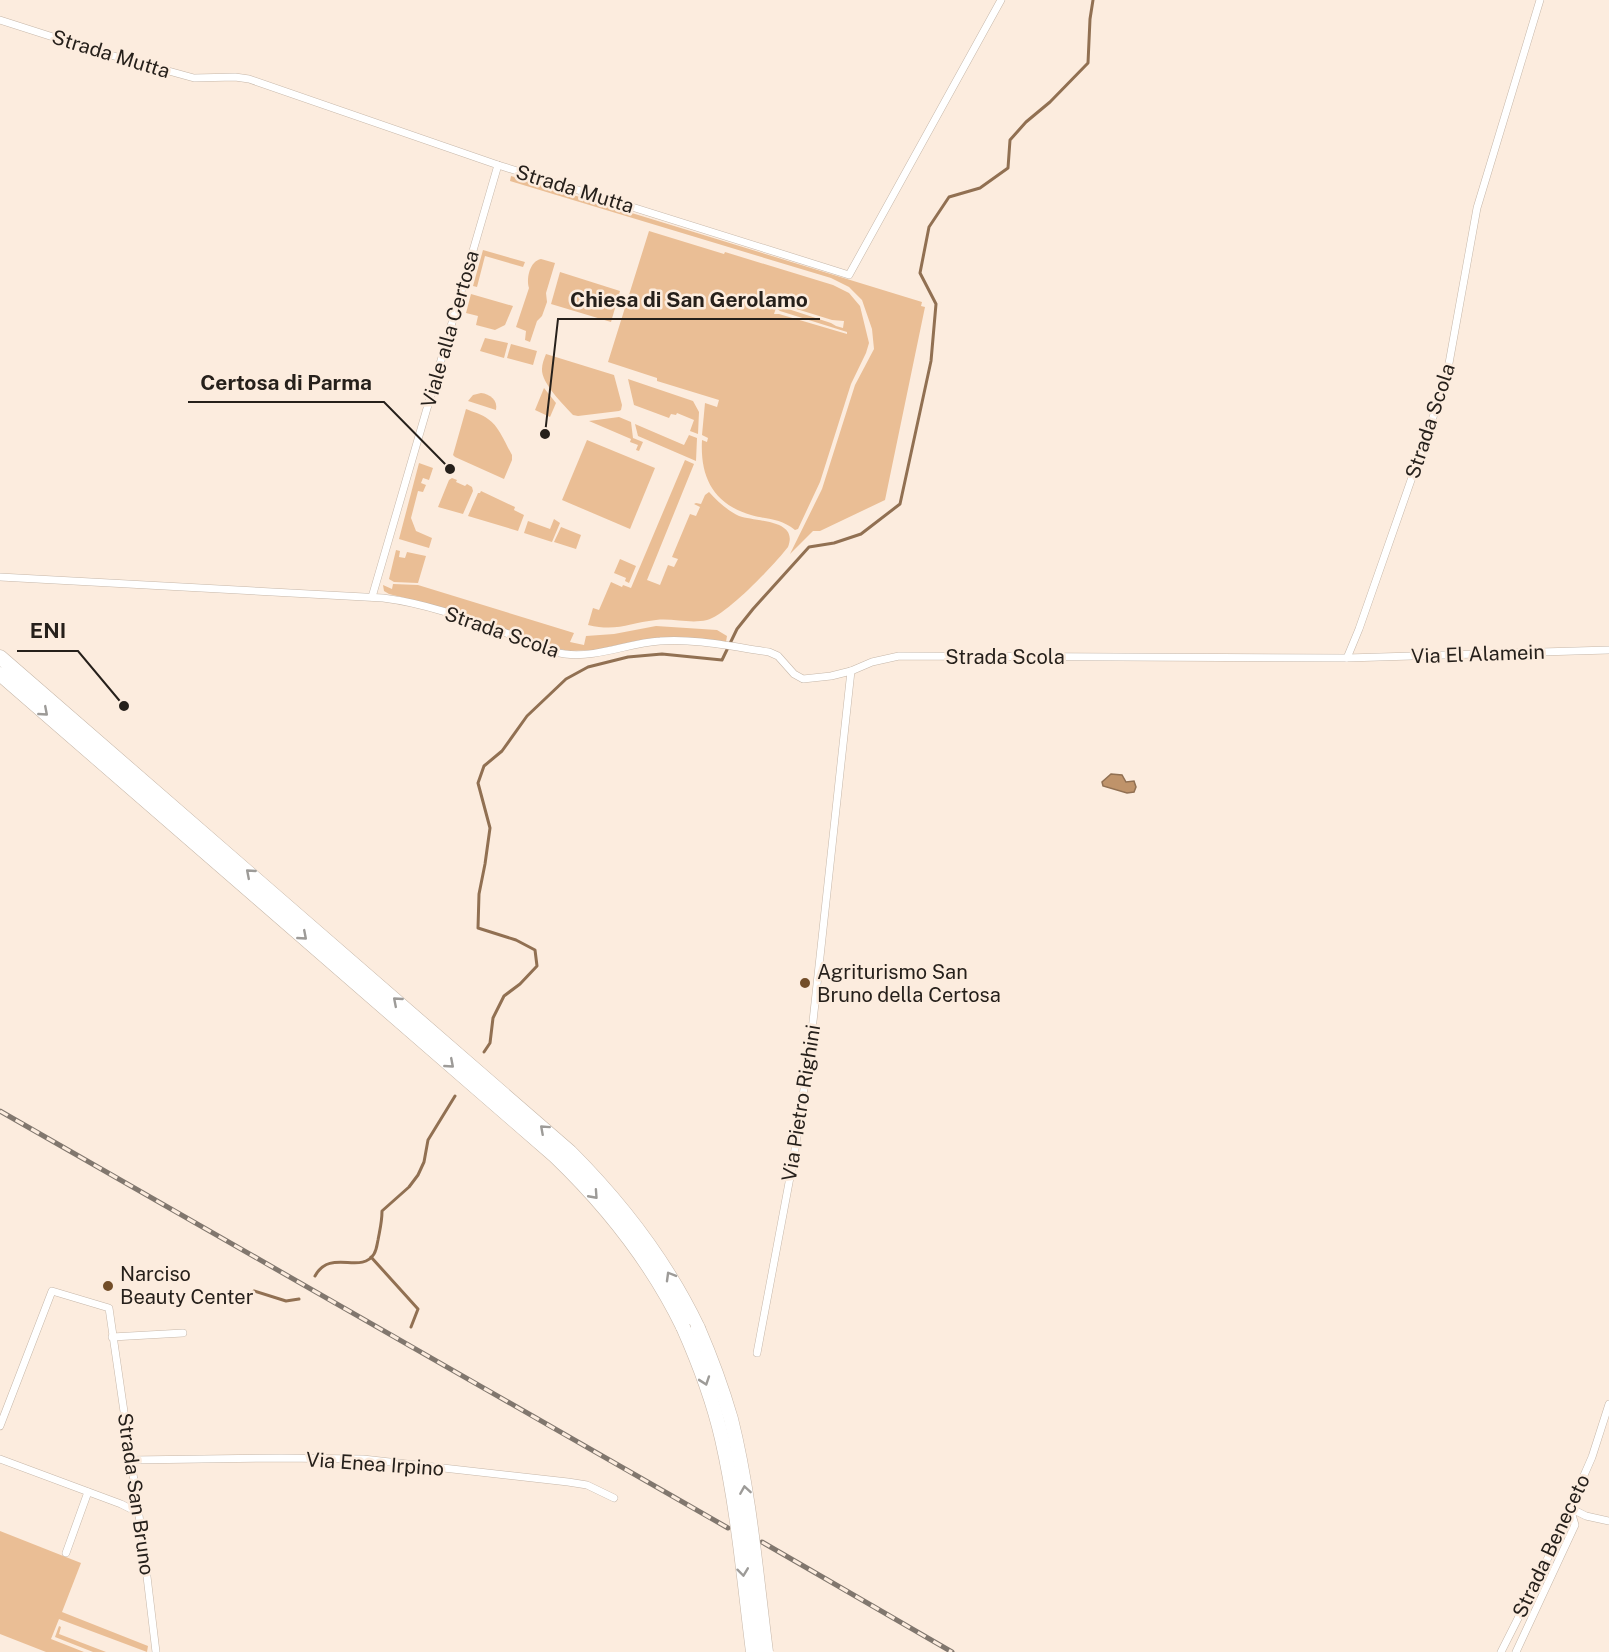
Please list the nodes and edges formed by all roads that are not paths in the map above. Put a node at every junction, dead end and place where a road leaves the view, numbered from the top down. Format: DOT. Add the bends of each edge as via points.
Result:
graph roads {
  1 [pos="1001,0"];
  2 [pos="1540,0"];
  3 [pos="0,20"];
  4 [pos="498,165"];
  5 [pos="0,577"];
  6 [pos="372,597"];
  7 [pos="1609,650"];
  8 [pos="0,657"];
  9 [pos="1347,658"];
  10 [pos="851,671"];
  11 [pos="0,674"];
  12 [pos="183,1334"];
  13 [pos="112,1337"];
  14 [pos="757,1353"];
  15 [pos="0,1403"];
  16 [pos="1609,1404"];
  17 [pos="8,1406"];
  18 [pos="0,1426"];
  19 [pos="0,1458"];
  20 [pos="132,1460"];
  21 [pos="88,1492"];
  22 [pos="614,1498"];
  23 [pos="1570,1508"];
  24 [pos="139,1514"];
  25 [pos="1609,1521"];
  26 [pos="66,1553"];
  27 [pos="156,1652"];
  28 [pos="753,1652"];
  29 [pos="766,1652"];
  30 [pos="1501,1652"];
  31 [pos="1516,1652"];
  1 -- 4 [label="street, Strada Mutta" via="849,275"];
  2 -- 9 [label="street, Strada Scola" via="1477,208 1446,380"];
  3 -- 4 [label="street, Strada Mutta" via="194,78 249,79"];
  4 -- 6 [label="street, Viale alla Certosa"];
  5 -- 6 [label="street, Strada Scola"];
  6 -- 10 [label="street, Strada Scola" via="426,607 563,653 594,653 667,640 769,652 803,679"];
  7 -- 9 [label="street, Via El Alamein"];
  29 -- 8 [label="highway, one-way, bridge" via="748,1510 737,1445 722,1390 698,1328 646,1238 570,1152"];
  9 -- 10 [label="street, Strada Scola" via="899,656"];
  10 -- 14 [label="street, Via Pietro Righini" via="810,1049"];
  11 -- 28 [label="highway, one-way, bridge" via="555,1156 631,1241 661,1284 706,1385 726,1458"];
  12 -- 13 [label="street"];
  13 -- 17 [label="street, Strada San Bruno" via="109,1308 52,1291"];
  13 -- 20 [label="street, Strada San Bruno"];
  15 -- 17 [label="street"];
  16 -- 23 [label="street, Strada Beneceto"];
  17 -- 18 [label="street"];
  19 -- 21 [label="street"];
  20 -- 22 [label="street, Via Enea Irpino" via="363,1459 568,1482 587,1485"];
  20 -- 24 [label="street, Strada San Bruno"];
  21 -- 24 [label="street"];
  21 -- 26 [label="street"];
  23 -- 25 [label="street"];
  23 -- 30 [label="street, Strada Beneceto"];
  23 -- 31 [label="street" via="1575,1525"];
  24 -- 27 [label="street, Strada San Bruno"];
}
